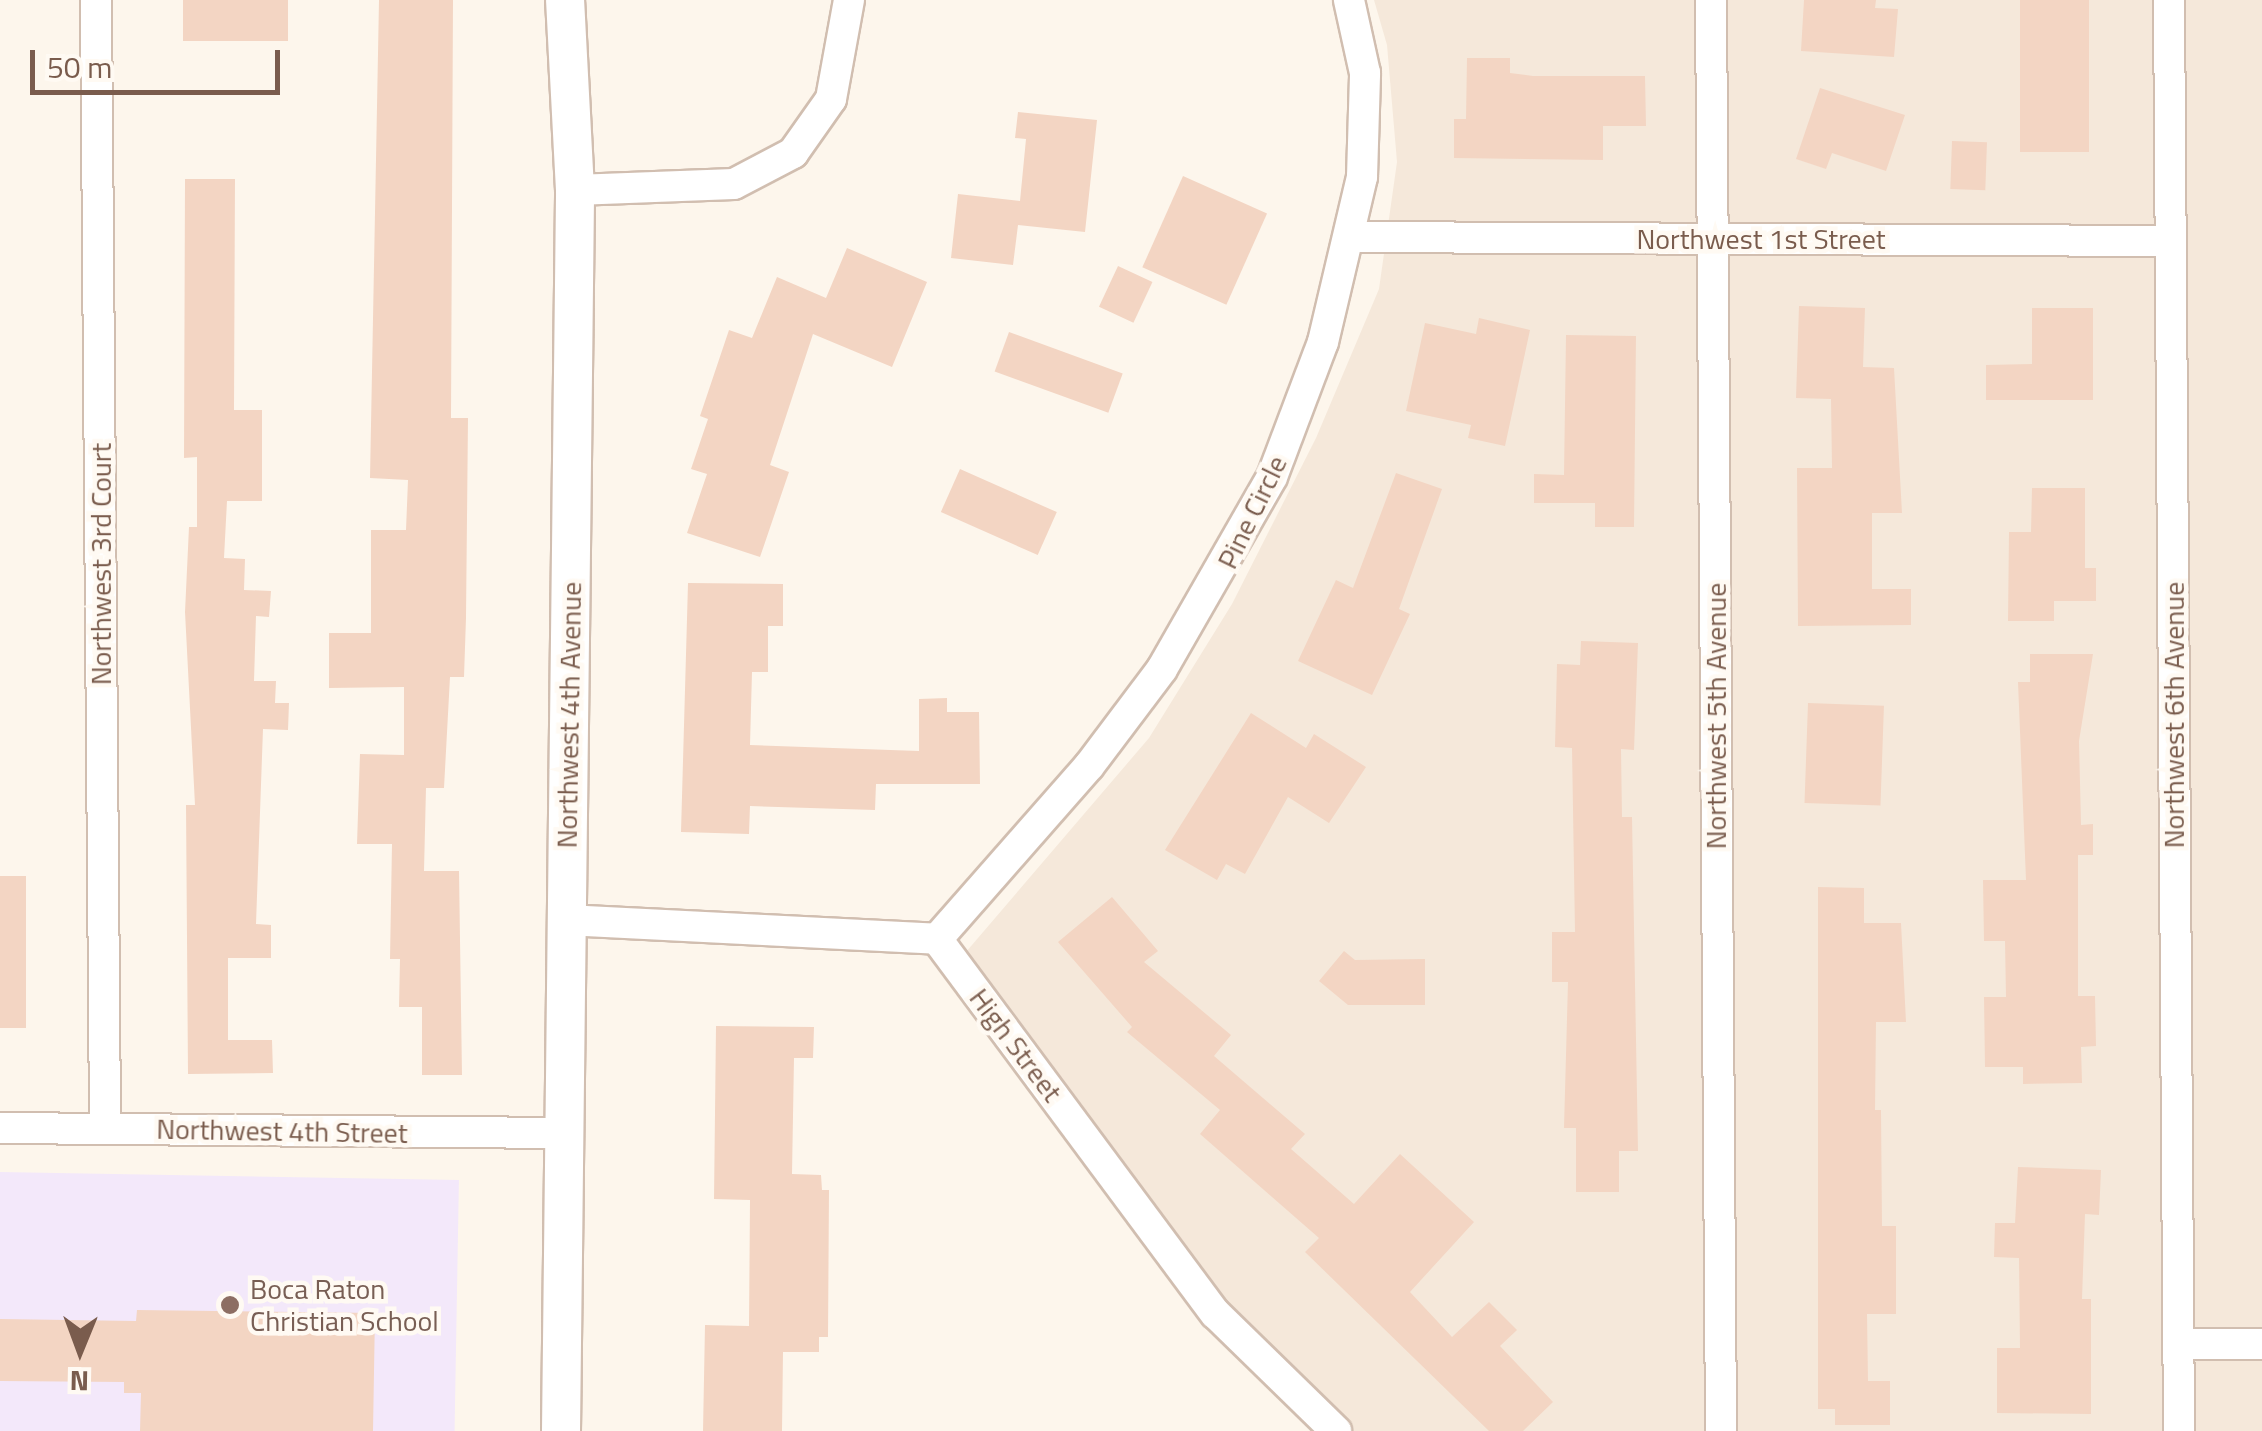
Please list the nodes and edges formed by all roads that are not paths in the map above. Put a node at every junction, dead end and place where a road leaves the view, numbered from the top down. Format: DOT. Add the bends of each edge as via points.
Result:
graph roads {
  1 [pos="96,0"];
  2 [pos="566,0"];
  3 [pos="849,0"];
  4 [pos="1350,0"];
  5 [pos="1711,0"];
  6 [pos="2169,0"];
  7 [pos="575,190"];
  8 [pos="1351,237"];
  9 [pos="1712,238"];
  10 [pos="2170,241"];
  11 [pos="566,920"];
  12 [pos="937,938"];
  13 [pos="0,1128"];
  14 [pos="105,1129"];
  15 [pos="564,1134"];
  16 [pos="2178,1344"];
  17 [pos="2262,1344"];
  18 [pos="561,1431"];
  19 [pos="1336,1431"];
  20 [pos="1721,1431"];
  21 [pos="2178,1431"];
  1 -- 14 [label="street, Northwest 3rd Court"];
  2 -- 7 [label="street, Northwest 4th Avenue"];
  3 -- 7 [label="street" via="831,99 793,153 766,172 702,189"];
  4 -- 8 [label="street, Pine Circle" via="1366,108"];
  5 -- 9 [label="street, Northwest 5th Avenue"];
  6 -- 10 [label="street, Northwest 6th Avenue"];
  7 -- 11 [label="street, Northwest 4th Avenue"];
  8 -- 9 [label="street, Northwest 1st Street"];
  8 -- 12 [label="street, Pine Circle" via="1300,410 1205,603 1089,766"];
  9 -- 10 [label="street, Northwest 1st Street"];
  9 -- 20 [label="street, Northwest 5th Avenue"];
  10 -- 16 [label="street, Northwest 6th Avenue"];
  11 -- 12 [label="street"];
  11 -- 15 [label="street, Northwest 4th Avenue"];
  12 -- 19 [label="street, High Street" via="1216,1314"];
  13 -- 14 [label="street, Northwest 4th Street"];
  14 -- 15 [label="street, Northwest 4th Street"];
  15 -- 18 [label="street, Northwest 4th Avenue"];
  16 -- 17 [label="street"];
  16 -- 21 [label="street, Northwest 6th Avenue"];
}
